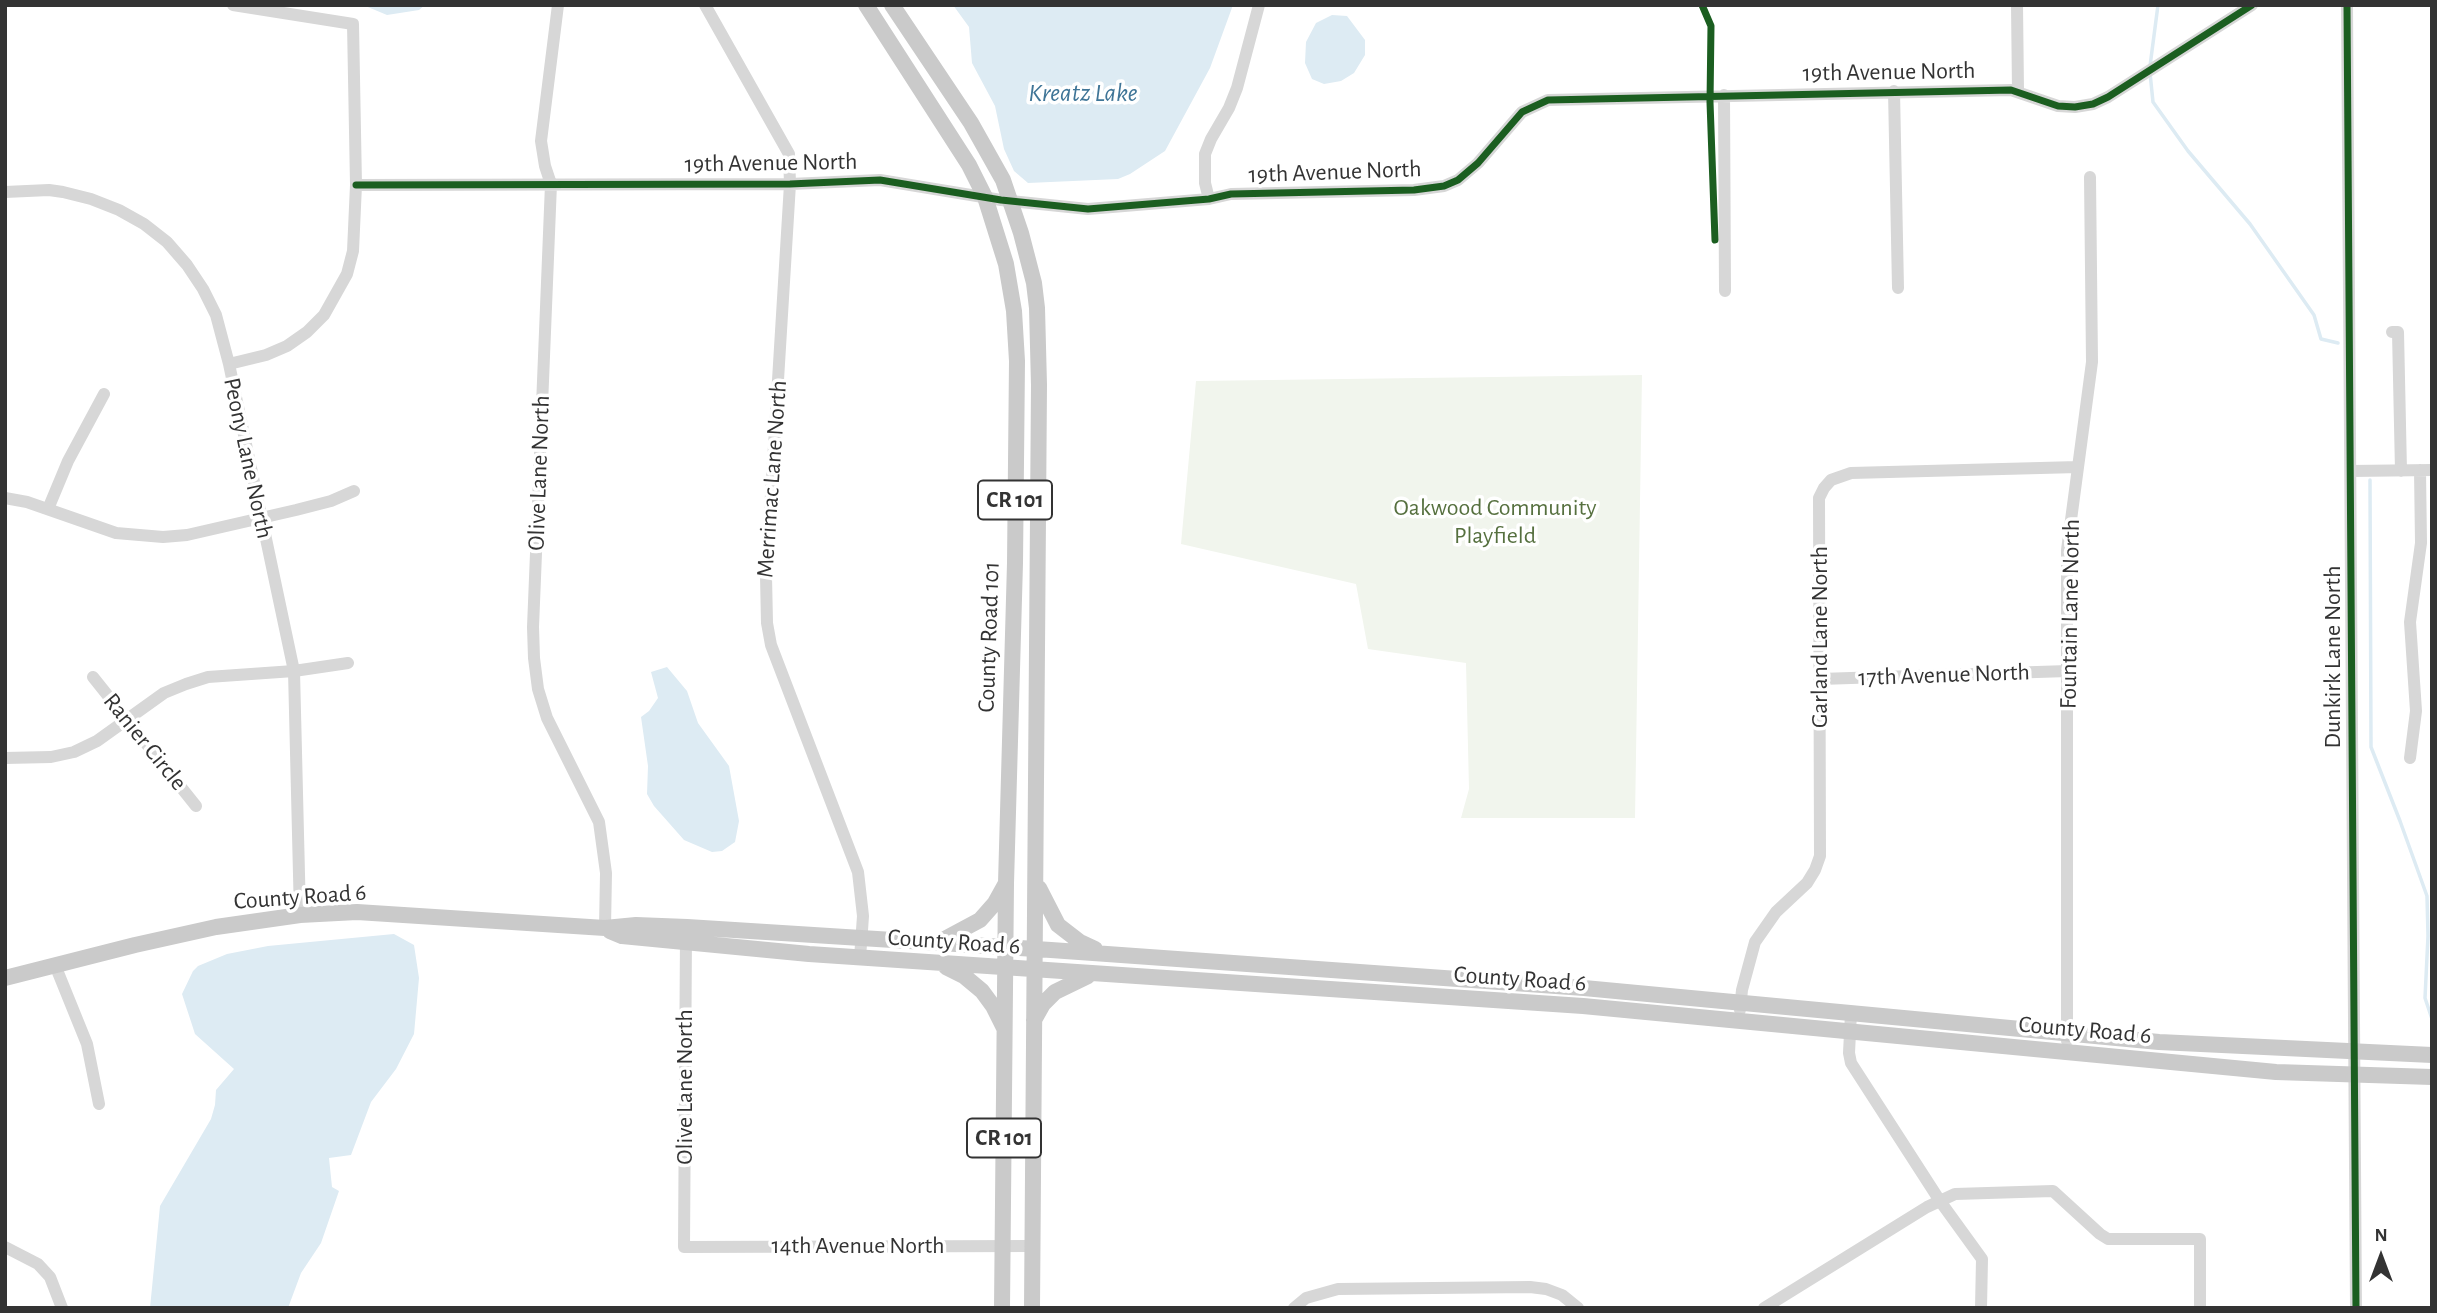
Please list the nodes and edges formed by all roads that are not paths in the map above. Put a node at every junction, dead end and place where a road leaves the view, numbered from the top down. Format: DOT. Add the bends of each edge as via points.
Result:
graph roads {
  1 [pos="233,5"];
  2 [pos="558,5"];
  3 [pos="705,5"];
  4 [pos="866,5"];
  5 [pos="892,5"];
  6 [pos="1259,5"];
  7 [pos="2017,5"];
  8 [pos="2252,5"];
  9 [pos="2347,5"];
  10 [pos="1894,91"];
  11 [pos="2018,91"];
  12 [pos="1724,95"];
  13 [pos="2090,177"];
  14 [pos="551,184"];
  15 [pos="790,184"];
  16 [pos="356,185"];
  17 [pos="5,192"];
  18 [pos="985,197"];
  19 [pos="1209,199"];
  20 [pos="1009,201"];
  21 [pos="1898,288"];
  22 [pos="1726,291"];
  23 [pos="2392,332"];
  24 [pos="229,365"];
  25 [pos="104,394"];
  26 [pos="2078,467"];
  27 [pos="2426,470"];
  28 [pos="2351,471"];
  29 [pos="2401,471"];
  30 [pos="354,491"];
  31 [pos="5,498"];
  32 [pos="48,509"];
  33 [pos="260,519"];
  34 [pos="348,663"];
  35 [pos="294,671"];
  36 [pos="2068,671"];
  37 [pos="93,677"];
  38 [pos="1820,679"];
  39 [pos="127,720"];
  40 [pos="5,758"];
  41 [pos="2410,758"];
  42 [pos="196,806"];
  43 [pos="1036,880"];
  44 [pos="1006,883"];
  45 [pos="300,915"];
  46 [pos="687,927"];
  47 [pos="605,928"];
  48 [pos="861,938"];
  49 [pos="937,943"];
  50 [pos="685,944"];
  51 [pos="1007,947"];
  52 [pos="1034,948"];
  53 [pos="1104,953"];
  54 [pos="860,958"];
  55 [pos="55,965"];
  56 [pos="941,965"];
  57 [pos="1006,969"];
  58 [pos="1034,970"];
  59 [pos="1093,974"];
  60 [pos="5,978"];
  61 [pos="1741,1003"];
  62 [pos="1851,1013"];
  63 [pos="1034,1021"];
  64 [pos="1740,1021"];
  65 [pos="1006,1031"];
  66 [pos="1850,1032"];
  67 [pos="2067,1033"];
  68 [pos="2066,1051"];
  69 [pos="2354,1053"];
  70 [pos="2432,1055"];
  71 [pos="2354,1076"];
  72 [pos="2432,1077"];
  73 [pos="99,1104"];
  74 [pos="1940,1201"];
  75 [pos="1003,1245"];
  76 [pos="1032,1246"];
  77 [pos="5,1247"];
  78 [pos="684,1247"];
  79 [pos="62,1308"];
  80 [pos="1002,1308"];
  81 [pos="1032,1308"];
  82 [pos="1294,1308"];
  83 [pos="1578,1308"];
  84 [pos="1763,1308"];
  85 [pos="1981,1308"];
  86 [pos="2200,1308"];
  87 [pos="2356,1308"];
  1 -- 16 [label="street, Peony Lane North" via="353,24"];
  2 -- 14 [label="street, Olive Lane North" via="541,141"];
  3 -- 15 [label="street, Merrimac Lane North" via="789,154"];
  4 -- 18 [label="main road, County Road 101 / CR 101"];
  5 -- 20 [label="main road, County Road 101 / CR 101" via="992,158"];
  6 -- 19 [label="street" via="1237,88 1205,153"];
  7 -- 11 [label="street"];
  8 -- 11 [label="street, 19th Avenue North" via="2093,104 2058,106"];
  9 -- 28 [label="street, Dunkirk Lane North"];
  10 -- 11 [label="street, 19th Avenue North"];
  10 -- 12 [label="street, 19th Avenue North"];
  10 -- 21 [label="street"];
  12 -- 19 [label="street, 19th Avenue North" via="1548,100 1522,112 1471,171 1444,186 1231,194"];
  12 -- 22 [label="street"];
  13 -- 26 [label="street, Fountain Lane North" via="2092,362"];
  14 -- 15 [label="street, 19th Avenue North"];
  14 -- 16 [label="street, 19th Avenue North"];
  14 -- 47 [label="street, Olive Lane North" via="534,658 547,718 599,822 606,873"];
  15 -- 18 [label="street, 19th Avenue North" via="880,180"];
  15 -- 48 [label="street, Merrimac Lane North" via="765,576 766,622 858,872"];
  16 -- 24 [label="street, Peony Lane North" via="353,251 347,274 324,315 287,346"];
  17 -- 24 [label="street" via="49,190 91,199 119,210 167,242 204,289"];
  18 -- 20 [label="street, 19th Avenue North"];
  18 -- 44 [label="main road, County Road 101 / CR 101" via="1006,264 1017,361"];
  19 -- 20 [label="street, 19th Avenue North" via="1088,209"];
  20 -- 43 [label="main road, County Road 101 / CR 101" via="1034,283 1039,335"];
  23 -- 29 [label="street" via="2398,332"];
  24 -- 33 [label="street, Peony Lane North"];
  25 -- 32 [label="street"];
  26 -- 36 [label="street, Fountain Lane North" via="2067,550"];
  26 -- 38 [label="street, Garland Lane North" via="1851,473 1831,480 1819,498"];
  27 -- 29 [label="street"];
  27 -- 41 [label="street" via="2410,622 2416,711"];
  28 -- 29 [label="street"];
  28 -- 69 [label="street, Dunkirk Lane North"];
  30 -- 33 [label="street"];
  31 -- 32 [label="street"];
  32 -- 33 [label="street" via="139,537 187,534"];
  33 -- 35 [label="street, Peony Lane North"];
  34 -- 35 [label="street"];
  35 -- 39 [label="street" via="208,677 164,693"];
  35 -- 45 [label="street, Peony Lane North"];
  36 -- 38 [label="street, 17th Avenue North"];
  36 -- 67 [label="street, Fountain Lane North"];
  37 -- 39 [label="street, Ranier Circle"];
  38 -- 61 [label="street, Garland Lane North" via="1820,856 1807,883 1776,912 1755,942"];
  39 -- 40 [label="street" via="74,752"];
  39 -- 42 [label="street, Ranier Circle"];
  43 -- 52 [label="main road, County Road 101 / CR 101"];
  43 -- 53 [label="main road" via="1058,925"];
  44 -- 49 [label="main road" via="980,920"];
  44 -- 51 [label="main road, County Road 101 / CR 101"];
  45 -- 47 [label="main road, County Road 6" via="367,913"];
  45 -- 55 [label="main road, County Road 6" via="216,927"];
  46 -- 47 [label="main road, County Road 6"];
  46 -- 48 [label="main road, County Road 6"];
  46 -- 50 [label="street, Olive Lane North"];
  47 -- 50 [label="main road, County Road 6" via="622,936"];
  48 -- 49 [label="main road, County Road 6"];
  48 -- 54 [label="street, Merrimac Lane North"];
  49 -- 51 [label="main road, County Road 6"];
  50 -- 54 [label="main road, County Road 6"];
  50 -- 78 [label="street, Olive Lane North"];
  51 -- 52 [label="main road, County Road 6"];
  51 -- 57 [label="main road, County Road 101 / CR 101"];
  52 -- 53 [label="main road, County Road 6"];
  52 -- 58 [label="main road, County Road 101 / CR 101"];
  53 -- 61 [label="main road, County Road 6"];
  54 -- 56 [label="main road, County Road 6"];
  55 -- 60 [label="main road, County Road 6"];
  55 -- 73 [label="street" via="87,1044"];
  56 -- 57 [label="main road, County Road 6"];
  56 -- 65 [label="main road" via="982,991"];
  57 -- 58 [label="main road, County Road 6"];
  57 -- 65 [label="main road, County Road 101 / CR 101"];
  58 -- 59 [label="main road, County Road 6"];
  58 -- 63 [label="main road, County Road 101 / CR 101"];
  59 -- 63 [label="main road" via="1055,992"];
  59 -- 64 [label="main road, County Road 6" via="1583,1006"];
  61 -- 62 [label="main road, County Road 6"];
  61 -- 64 [label="street, Garland Lane North"];
  62 -- 66 [label="street"];
  62 -- 67 [label="main road, County Road 6"];
  63 -- 76 [label="main road, County Road 101 / CR 101"];
  64 -- 66 [label="main road, County Road 6"];
  65 -- 75 [label="main road, County Road 101 / CR 101"];
  66 -- 68 [label="main road, County Road 6"];
  66 -- 74 [label="street" via="1851,1063"];
  67 -- 68 [label="street, Fountain Lane North"];
  67 -- 69 [label="main road, County Road 6"];
  68 -- 71 [label="main road, County Road 6"];
  69 -- 70 [label="main road, County Road 6"];
  69 -- 71 [label="street, Dunkirk Lane North"];
  71 -- 72 [label="main road, County Road 6"];
  71 -- 87 [label="street, Dunkirk Lane North"];
  74 -- 84 [label="street"];
  74 -- 85 [label="street" via="1982,1259"];
  74 -- 86 [label="street" via="1955,1194 2053,1191 2108,1239 2200,1239"];
  75 -- 76 [label="street, 14th Avenue North"];
  75 -- 78 [label="street, 14th Avenue North"];
  75 -- 80 [label="main road, County Road 101 / CR 101"];
  76 -- 81 [label="main road, County Road 101 / CR 101"];
  77 -- 79 [label="street" via="38,1264 50,1277"];
  82 -- 83 [label="street" via="1306,1298 1338,1289 1530,1287 1562,1296"];
}
